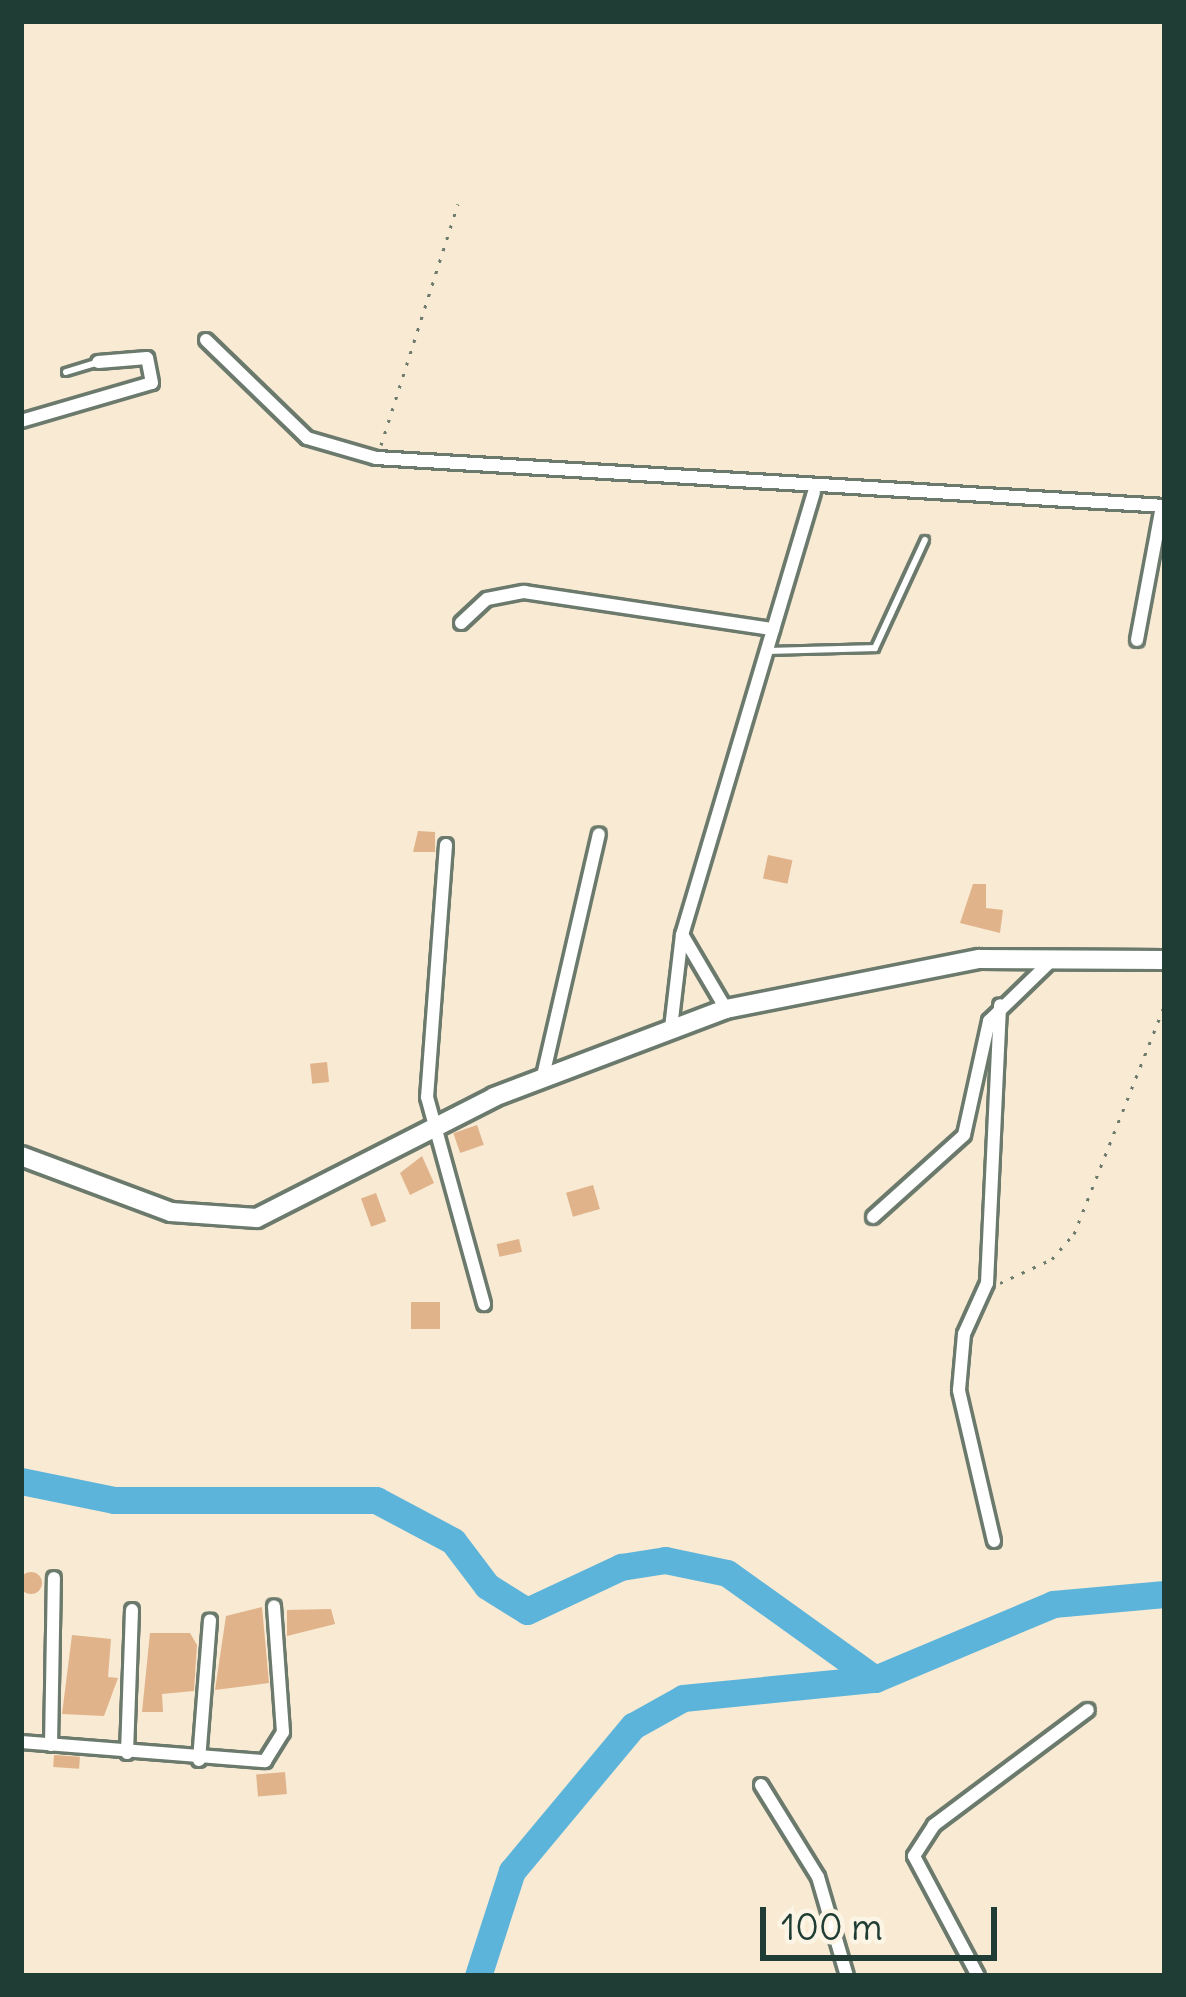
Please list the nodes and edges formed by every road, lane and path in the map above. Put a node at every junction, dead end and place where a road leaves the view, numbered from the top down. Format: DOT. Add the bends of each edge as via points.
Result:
graph roads {
  1 [pos="458,204"];
  2 [pos="206,340"];
  3 [pos="98,362"];
  4 [pos="66,372"];
  5 [pos="21,421"];
  6 [pos="376,458"];
  7 [pos="814,492"];
  8 [pos="1163,506"];
  9 [pos="925,540"];
  10 [pos="460,623"];
  11 [pos="773,629"];
  12 [pos="1138,640"];
  13 [pos="766,650"];
  14 [pos="599,834"];
  15 [pos="446,845"];
  16 [pos="682,935"];
  17 [pos="1057,956"];
  18 [pos="1165,960"];
  19 [pos="1165,1004"];
  20 [pos="1000,1005"];
  21 [pos="726,1009"];
  22 [pos="671,1028"];
  23 [pos="543,1076"];
  24 [pos="433,1126"];
  25 [pos="21,1156"];
  26 [pos="873,1217"];
  27 [pos="982,1301"];
  28 [pos="484,1304"];
  29 [pos="994,1541"];
  30 [pos="54,1578"];
  31 [pos="274,1606"];
  32 [pos="132,1610"];
  33 [pos="210,1620"];
  34 [pos="1088,1710"];
  35 [pos="21,1742"];
  36 [pos="50,1745"];
  37 [pos="127,1753"];
  38 [pos="199,1760"];
  39 [pos="761,1785"];
  40 [pos="847,1976"];
  41 [pos="978,1976"];
  1 -- 6 [label="path"];
  2 -- 6 [label="street" via="307,438"];
  3 -- 4 [label="lane"];
  3 -- 5 [label="street" via="146,358 152,383"];
  6 -- 7 [label="street"];
  7 -- 8 [label="street"];
  7 -- 11 [label="street"];
  8 -- 12 [label="street"];
  9 -- 13 [label="lane" via="875,648"];
  10 -- 11 [label="street" via="509,592"];
  11 -- 13 [label="street"];
  13 -- 16 [label="street"];
  14 -- 23 [label="street"];
  15 -- 24 [label="street" via="425,1027"];
  16 -- 21 [label="street"];
  16 -- 22 [label="street"];
  17 -- 18 [label="street"];
  17 -- 20 [label="street"];
  17 -- 21 [label="street" via="979,959"];
  19 -- 27 [label="path" via="1075,1234"];
  20 -- 26 [label="street" via="980,1045 964,1135"];
  20 -- 27 [label="street"];
  21 -- 22 [label="street"];
  22 -- 23 [label="street"];
  23 -- 24 [label="street"];
  24 -- 25 [label="street" via="283,1213 231,1221 171,1212"];
  24 -- 28 [label="street"];
  27 -- 29 [label="street" via="964,1334 959,1390"];
  30 -- 36 [label="street"];
  31 -- 38 [label="street" via="280,1744 254,1764"];
  32 -- 37 [label="street"];
  33 -- 38 [label="street"];
  34 -- 41 [label="street" via="921,1839 916,1871"];
  35 -- 36 [label="street"];
  36 -- 37 [label="street"];
  37 -- 38 [label="street"];
  39 -- 40 [label="street" via="818,1877"];
}
